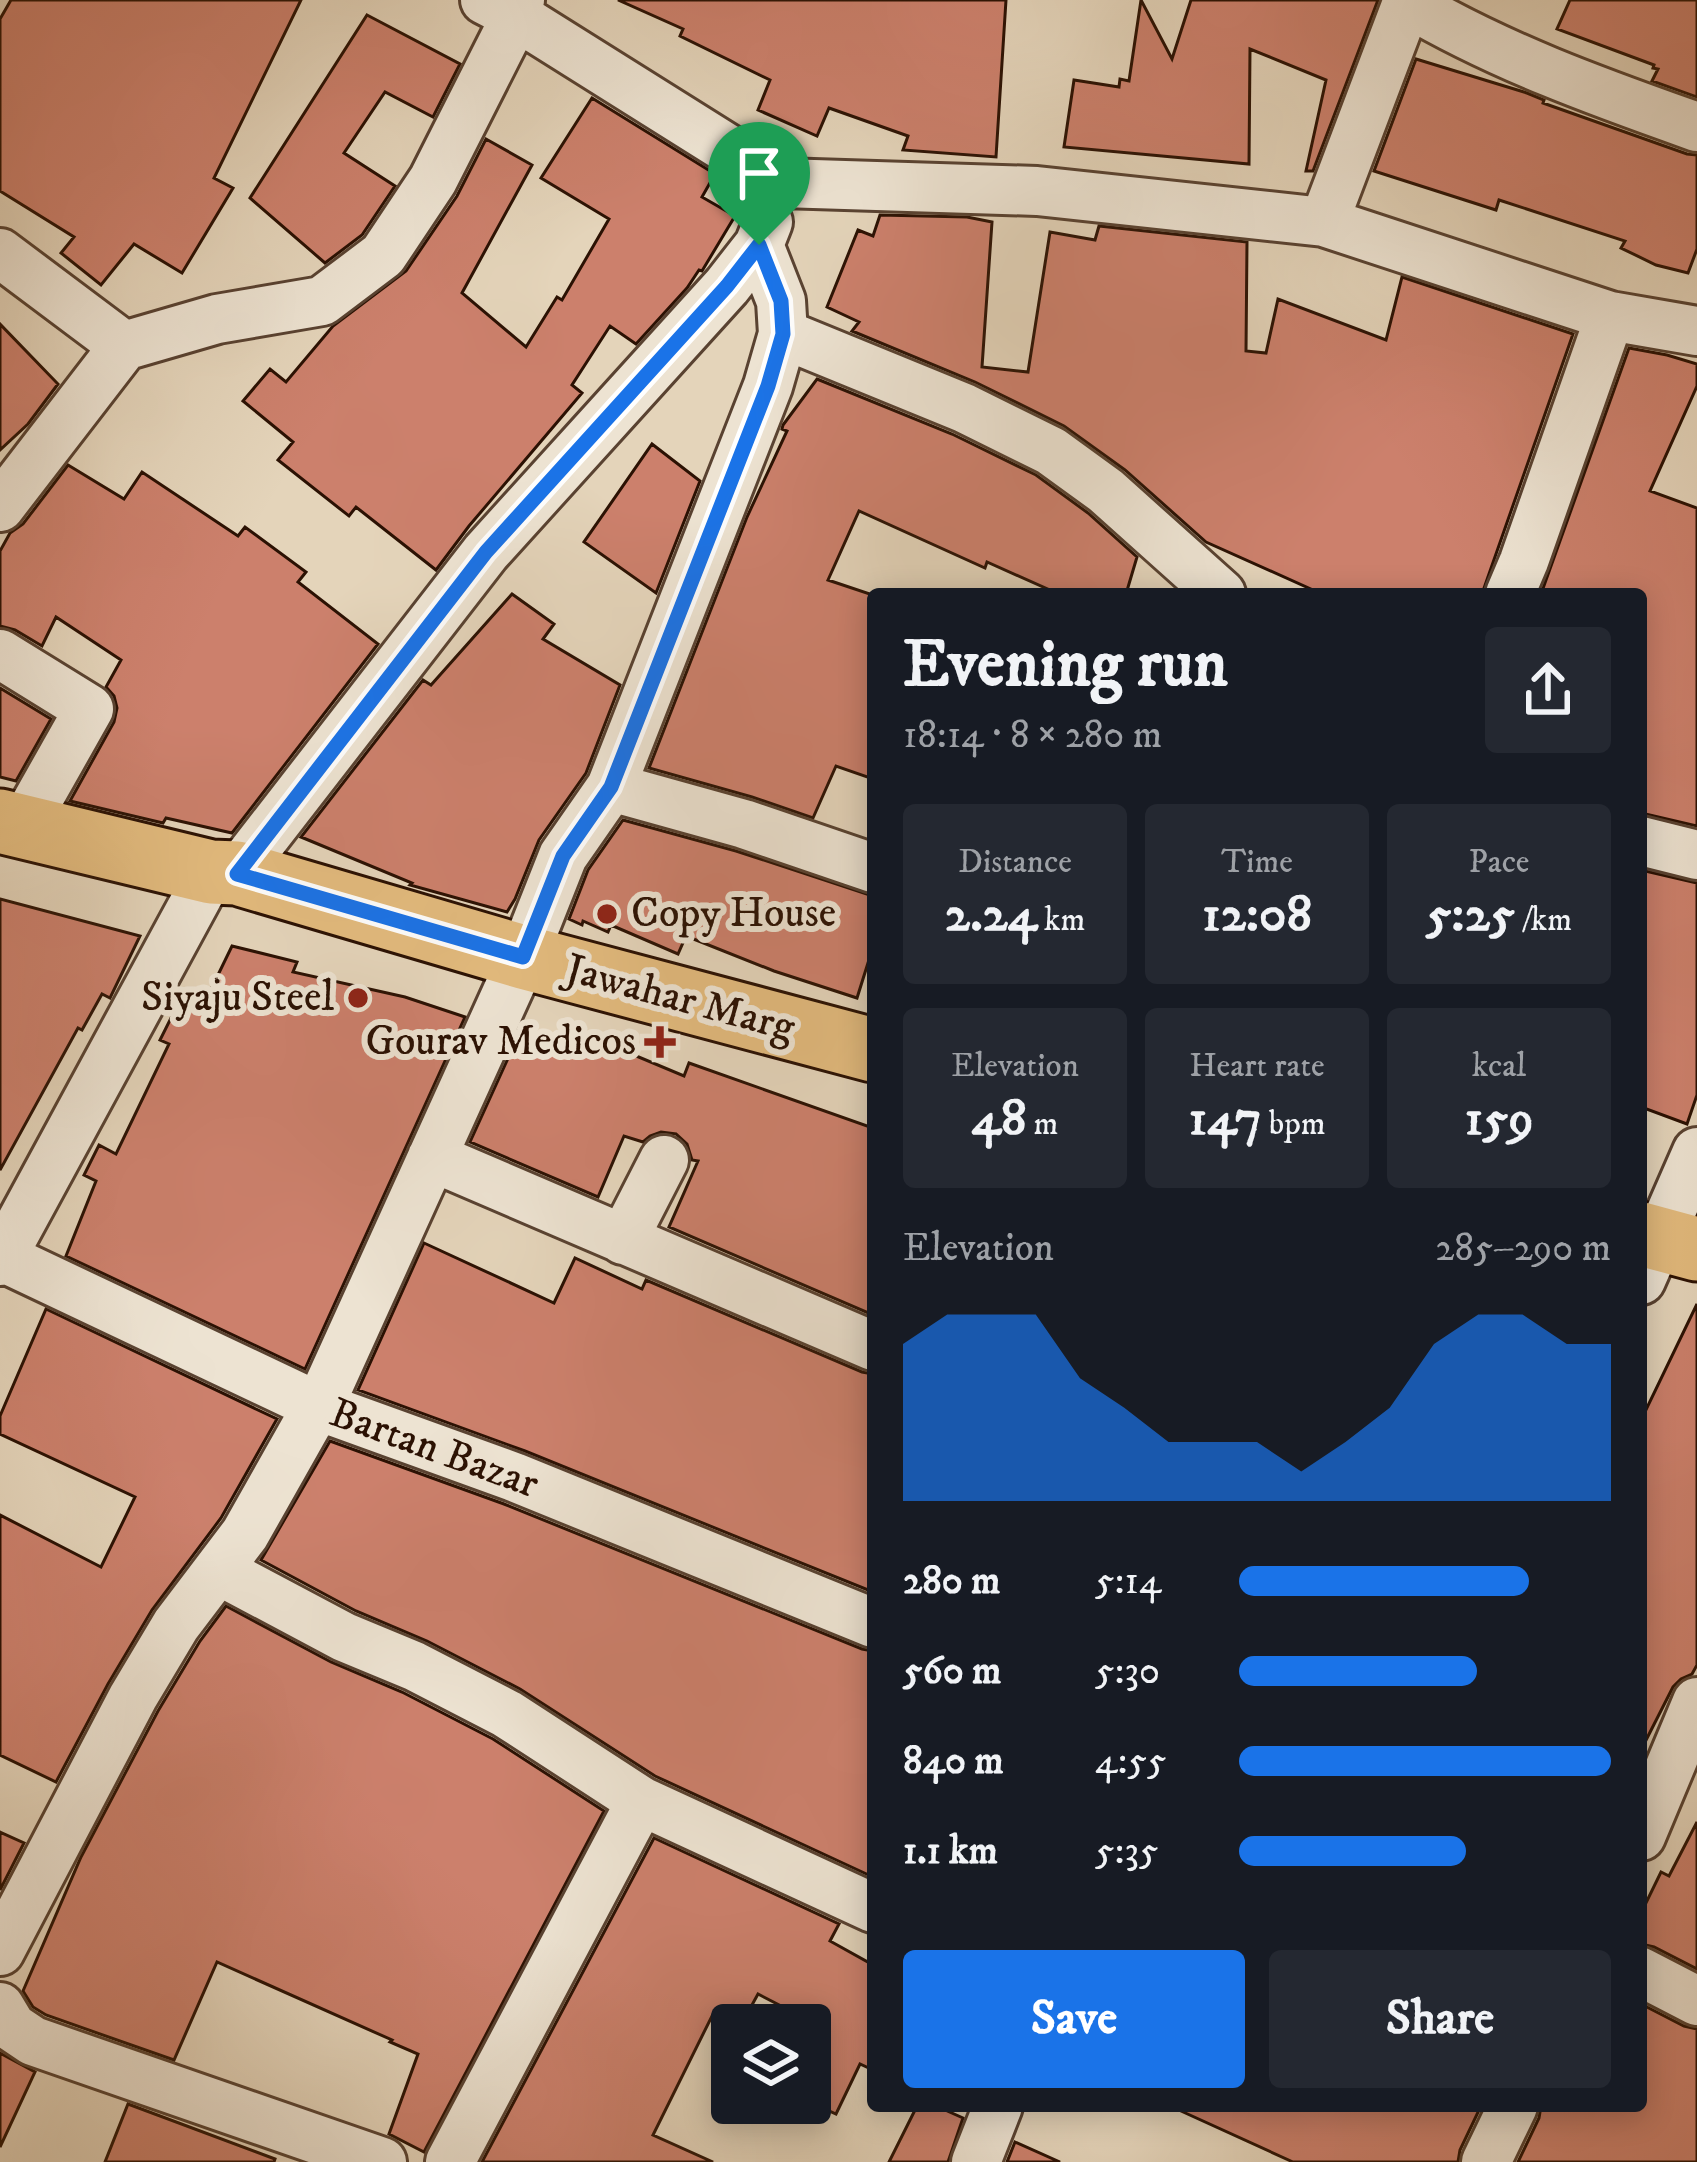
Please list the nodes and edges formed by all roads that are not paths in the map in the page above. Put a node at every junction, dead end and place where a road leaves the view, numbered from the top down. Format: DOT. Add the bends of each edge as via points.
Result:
graph roads {
  1 [pos="1408,1"];
  2 [pos="507,5"];
  3 [pos="1697,127"];
  4 [pos="782,184"];
  5 [pos="1324,222"];
  6 [pos="759,245"];
  7 [pos="0,253"];
  8 [pos="1610,316"];
  9 [pos="1697,331"];
  10 [pos="783,334"];
  11 [pos="124,346"];
  12 [pos="0,507"];
  13 [pos="1214,588"];
  14 [pos="1513,588"];
  15 [pos="0,654"];
  16 [pos="611,787"];
  17 [pos="11,823"];
  18 [pos="1647,842"];
  19 [pos="1697,855"];
  20 [pos="867,866"];
  21 [pos="224,873"];
  22 [pos="523,957"];
  23 [pos="867,1035"];
  24 [pos="1697,1152"];
  25 [pos="432,1157"];
  26 [pos="664,1160"];
  27 [pos="623,1240"];
  28 [pos="1660,1251"];
  29 [pos="1,1259"];
  30 [pos="867,1343"];
  31 [pos="316,1406"];
  32 [pos="218,1570"];
  33 [pos="867,1621"];
  34 [pos="1692,1725"];
  35 [pos="1652,1779"];
  36 [pos="641,1801"];
  37 [pos="867,1905"];
  38 [pos="0,1951"];
  39 [pos="1647,1975"];
  40 [pos="1697,2001"];
  41 [pos="0,2007"];
  42 [pos="995,2112"];
  43 [pos="1510,2112"];
  44 [pos="382,2162"];
  45 [pos="450,2162"];
  46 [pos="976,2162"];
  47 [pos="1486,2162"];
  1 -- 3 [label="street" via="1476,40"];
  1 -- 5 [label="street"];
  2 -- 4 [label="street"];
  2 -- 11 [label="street" via="433,181 383,255 322,302"];
  4 -- 5 [label="street" via="1037,191"];
  4 -- 6 [label="street"];
  5 -- 8 [label="street"];
  6 -- 10 [label="street" via="781,301"];
  6 -- 21 [label="street" via="486,552"];
  7 -- 11 [label="street"];
  8 -- 9 [label="street"];
  8 -- 14 [label="street"];
  10 -- 13 [label="street" via="1051,451"];
  10 -- 16 [label="street"];
  11 -- 12 [label="street"];
  15 -- 17 [label="street" via="89,709"];
  16 -- 20 [label="street"];
  16 -- 22 [label="street" via="563,856"];
  17 -- 21 [label="main road, Jawahar Marg"];
  18 -- 19 [label="street"];
  21 -- 22 [label="main road, Jawahar Marg"];
  21 -- 29 [label="street"];
  22 -- 23 [label="main road, Jawahar Marg"];
  22 -- 25 [label="street"];
  24 -- 28 [label="street"];
  25 -- 27 [label="street"];
  25 -- 31 [label="street"];
  26 -- 27 [label="street"];
  27 -- 30 [label="street"];
  29 -- 31 [label="street, Bartan Bazar"];
  31 -- 32 [label="street"];
  31 -- 33 [label="street, Bartan Bazar"];
  32 -- 36 [label="street" via="507,1714"];
  32 -- 38 [label="street" via="133,1697"];
  34 -- 35 [label="street"];
  36 -- 37 [label="street"];
  36 -- 45 [label="street"];
  39 -- 40 [label="street"];
  41 -- 44 [label="street" via="34,2041"];
  42 -- 46 [label="street"];
  43 -- 47 [label="street"];
}
